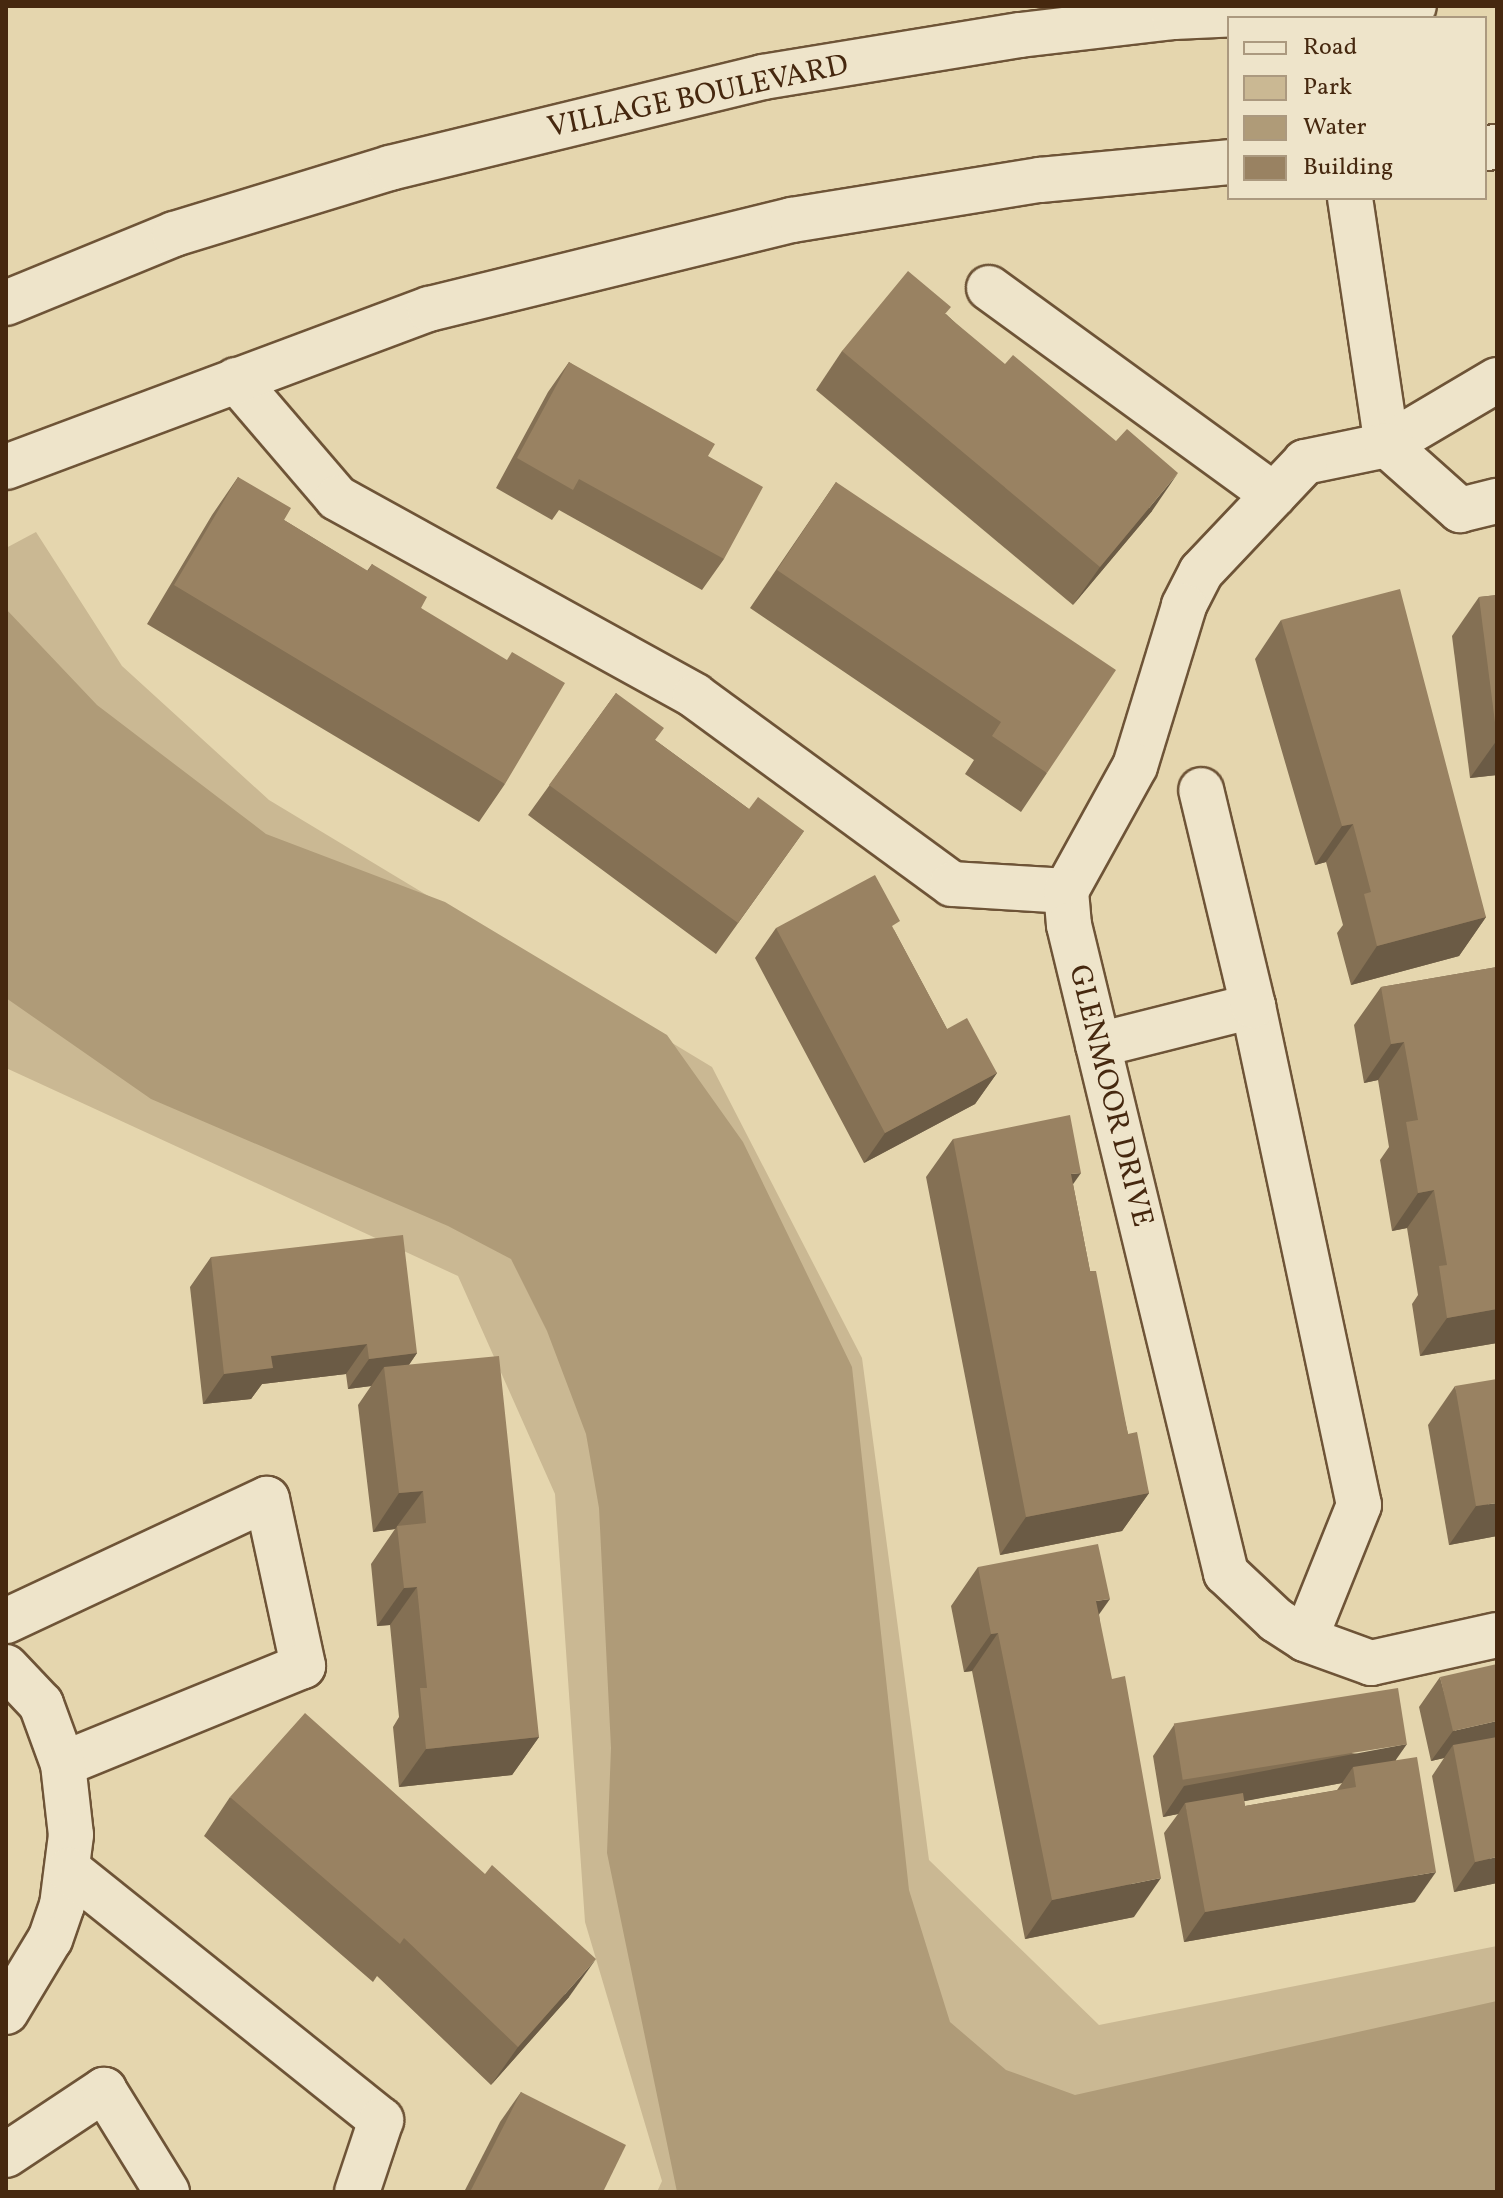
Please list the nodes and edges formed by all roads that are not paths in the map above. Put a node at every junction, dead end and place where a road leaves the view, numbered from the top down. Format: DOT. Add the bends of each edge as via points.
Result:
graph roads {
  1 [pos="1414,6"];
  2 [pos="1337,14"];
  3 [pos="1285,16"];
  4 [pos="1227,18"];
  5 [pos="1227,162"];
  6 [pos="1350,200"];
  7 [pos="989,288"];
  8 [pos="6,303"];
  9 [pos="236,380"];
  10 [pos="1497,380"];
  11 [pos="1387,445"];
  12 [pos="6,467"];
  13 [pos="1274,495"];
  14 [pos="1497,501"];
  15 [pos="1201,790"];
  16 [pos="1066,891"];
  17 [pos="1253,1006"];
  18 [pos="1098,1045"];
  19 [pos="6,1621"];
  20 [pos="1497,1635"];
  21 [pos="1305,1639"];
  22 [pos="6,1667"];
  23 [pos="63,1764"];
  24 [pos="69,1870"];
  25 [pos="6,2012"];
  26 [pos="6,2155"];
  27 [pos="167,2192"];
  28 [pos="357,2192"];
  1 -- 2 [label="street, VILLAGE BOULEVARD"];
  2 -- 3 [label="street, VILLAGE BOULEVARD"];
  4 -- 8 [label="street, VILLAGE BOULEVARD" via="1128,22 763,77 390,168 174,234"];
  5 -- 9 [label="street" via="1040,180 792,220 429,309"];
  6 -- 11 [label="street"];
  7 -- 13 [label="street"];
  9 -- 12 [label="street"];
  9 -- 16 [label="street" via="337,498 695,696 952,884"];
  10 -- 11 [label="street"];
  11 -- 13 [label="street" via="1305,462"];
  11 -- 14 [label="street" via="1460,510"];
  13 -- 16 [label="street" via="1201,572 1184,606 1135,766"];
  15 -- 17 [label="street"];
  16 -- 18 [label="street, GLENMOOR DRIVE"];
  17 -- 18 [label="street"];
  17 -- 21 [label="street" via="1359,1505"];
  18 -- 21 [label="street, GLENMOOR DRIVE" via="1226,1573 1276,1620"];
  19 -- 23 [label="street" via="267,1499 303,1666"];
  20 -- 21 [label="street, GLENMOOR DRIVE" via="1371,1663"];
  22 -- 23 [label="street" via="41,1704"];
  23 -- 24 [label="street"];
  24 -- 25 [label="street" via="50,1939"];
  24 -- 28 [label="street" via="381,2120"];
  26 -- 27 [label="street" via="104,2090"];
}
